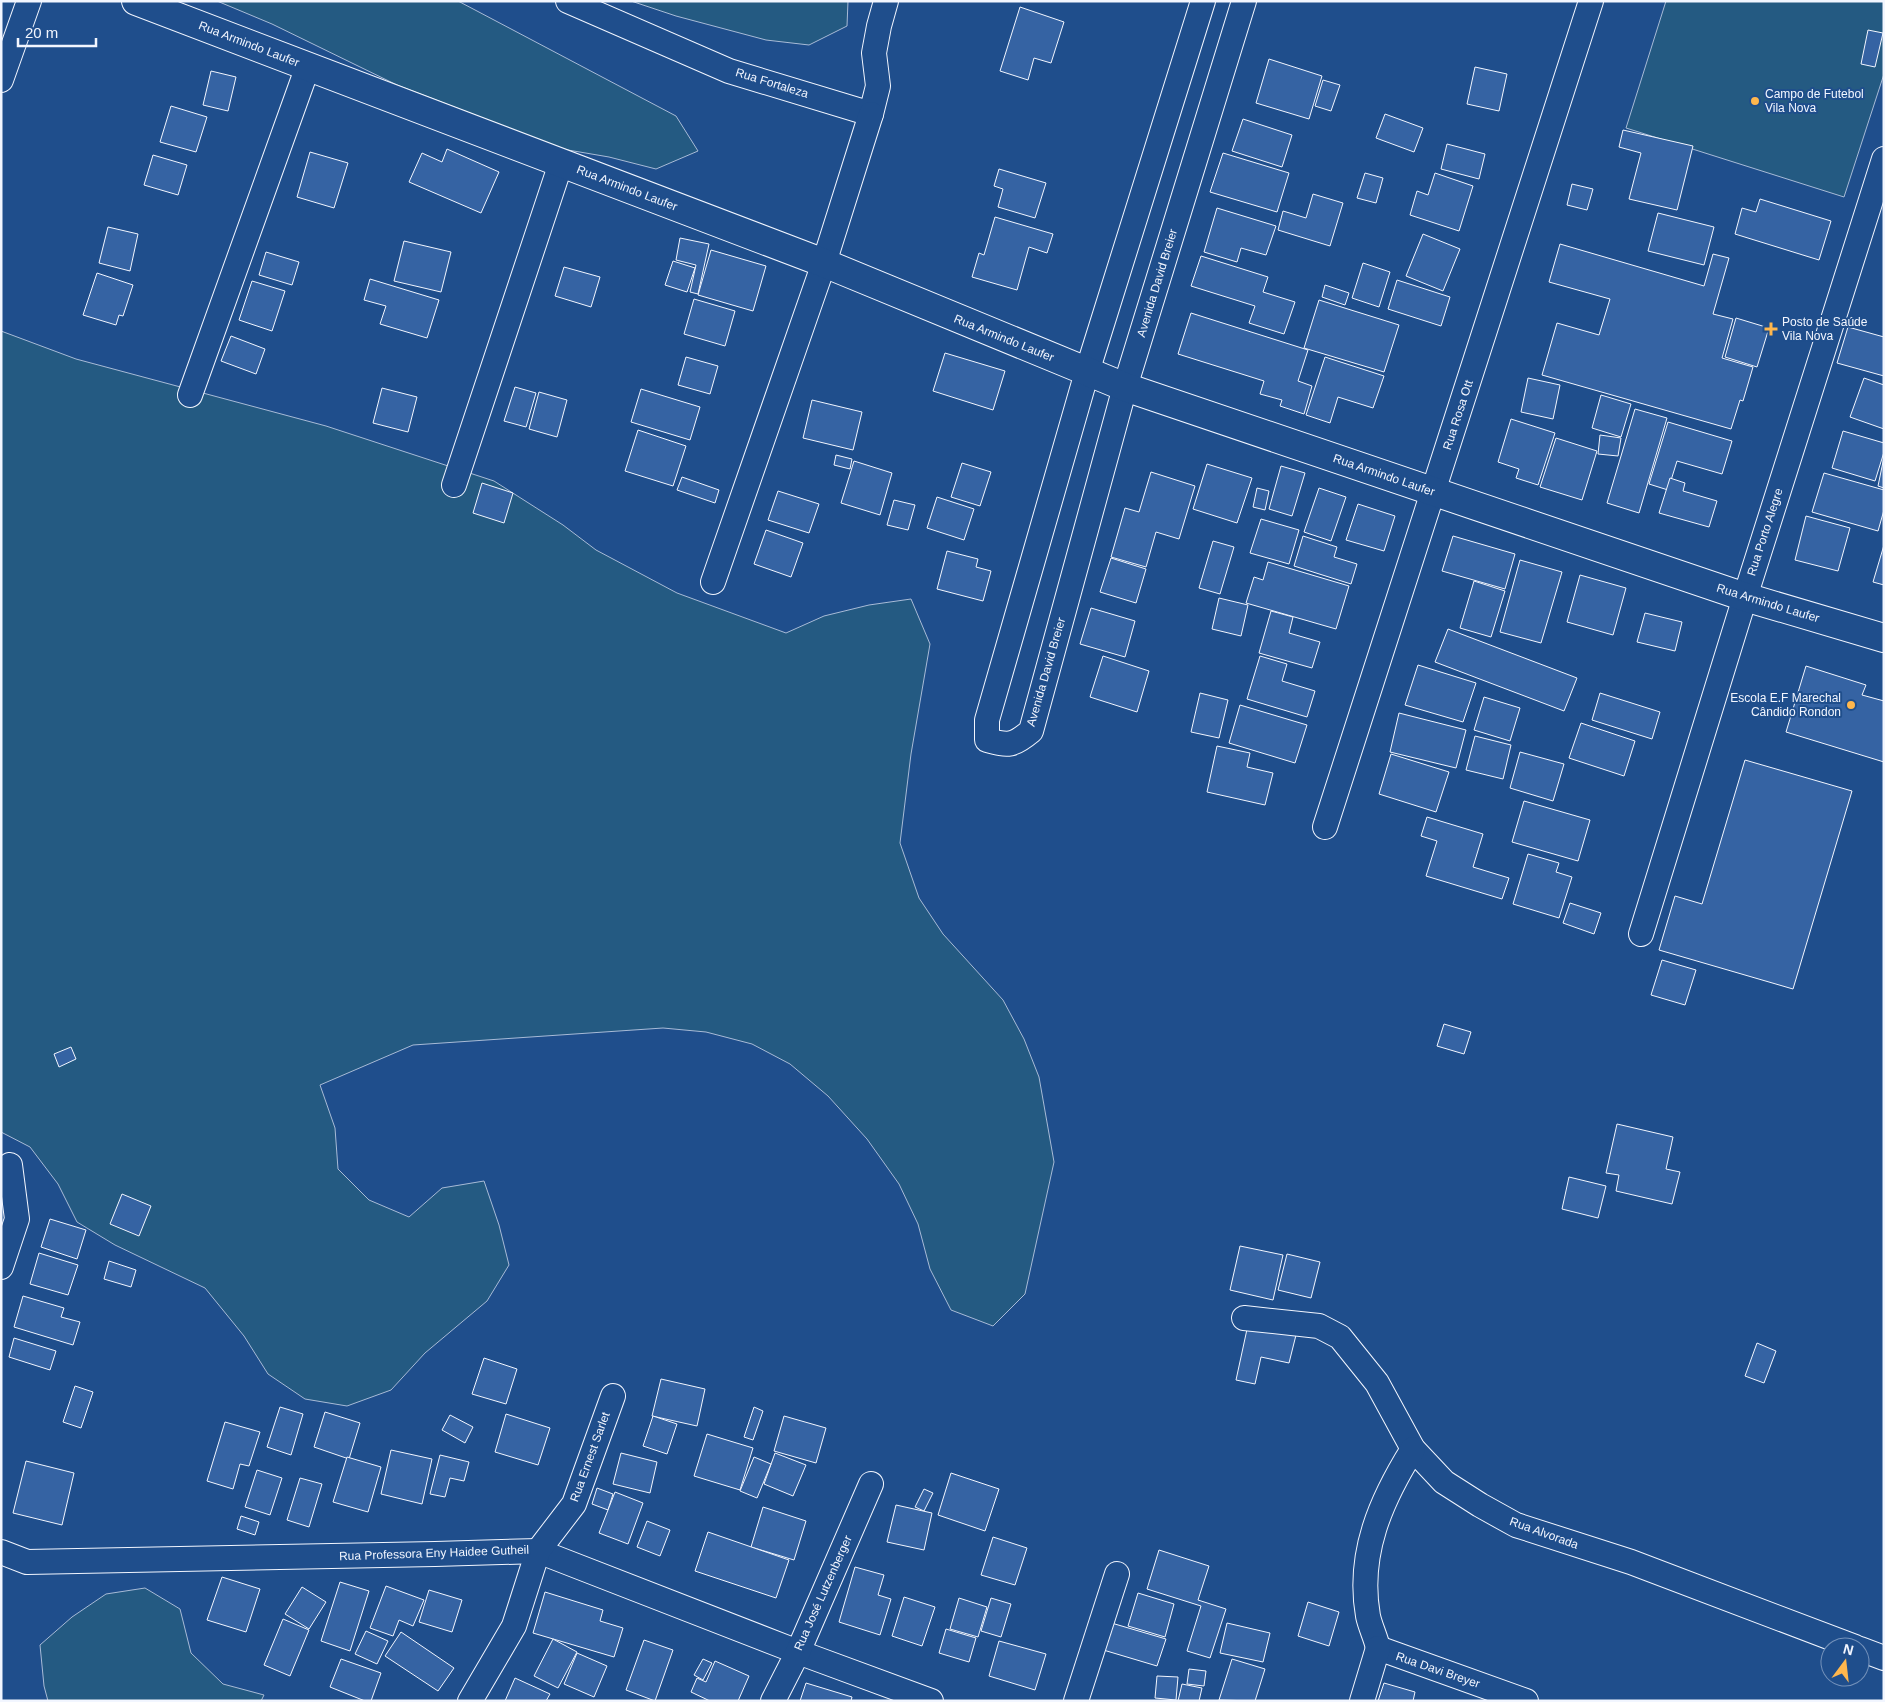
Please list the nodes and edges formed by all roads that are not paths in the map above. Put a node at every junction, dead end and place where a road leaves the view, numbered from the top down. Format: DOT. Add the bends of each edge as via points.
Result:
graph roads {
  1 [pos="29,1"];
  2 [pos="136,1"];
  3 [pos="568,1"];
  4 [pos="886,1"];
  5 [pos="1203,1"];
  6 [pos="1244,1"];
  7 [pos="1591,1"];
  8 [pos="308,66"];
  9 [pos="1,80"];
  10 [pos="872,114"];
  11 [pos="1884,159"];
  12 [pos="561,163"];
  13 [pos="824,263"];
  14 [pos="1087,372"];
  15 [pos="1125,387"];
  16 [pos="190,395"];
  17 [pos="454,485"];
  18 [pos="1434,492"];
  19 [pos="714,582"];
  20 [pos="1745,597"];
  21 [pos="1884,638"];
  22 [pos="1325,827"];
  23 [pos="1641,934"];
  24 [pos="10,1165"];
  25 [pos="1,1267"];
  26 [pos="1244,1318"];
  27 [pos="613,1396"];
  28 [pos="1413,1449"];
  29 [pos="870,1484"];
  30 [pos="538,1550"];
  31 [pos="1,1552"];
  32 [pos="1117,1574"];
  33 [pos="1829,1637"];
  34 [pos="1378,1648"];
  35 [pos="798,1652"];
  36 [pos="1870,1653"];
  37 [pos="1884,1658"];
  38 [pos="1521,1700"];
  39 [pos="470,1701"];
  40 [pos="773,1701"];
  41 [pos="931,1701"];
  42 [pos="1076,1701"];
  43 [pos="1362,1701"];
  1 -- 9 [label="street"];
  2 -- 8 [label="street, Rua Armindo Laufer"];
  3 -- 10 [label="street, Rua Fortaleza" via="729,71"];
  4 -- 10 [label="street" via="874,54 878,86"];
  5 -- 14 [label="street, Avenida David Breier"];
  6 -- 15 [label="street, Avenida David Breier"];
  7 -- 18 [label="street, Rua Rosa Ott"];
  8 -- 12 [label="street, Rua Armindo Laufer"];
  8 -- 16 [label="street"];
  10 -- 13 [label="street"];
  11 -- 20 [label="street, Rua Porto Alegre"];
  12 -- 13 [label="street, Rua Armindo Laufer"];
  12 -- 17 [label="street"];
  13 -- 14 [label="street, Rua Armindo Laufer"];
  13 -- 19 [label="street"];
  14 -- 15 [label="street, Rua Armindo Laufer"];
  14 -- 15 [label="street, Avenida David Breier" via="987,720 987,740 1003,744 1018,742 1031,731"];
  15 -- 18 [label="street, Rua Armindo Laufer"];
  18 -- 20 [label="street, Rua Armindo Laufer"];
  18 -- 22 [label="street, Rua Rosa Ott"];
  20 -- 21 [label="street, Rua Armindo Laufer"];
  20 -- 23 [label="street, Rua Porto Alegre"];
  24 -- 25 [label="street" via="17,1219"];
  26 -- 28 [label="street, Rua Alvorada" via="1319,1326 1340,1338 1377,1383"];
  27 -- 30 [label="street, Rua Ernest Sarlet" via="574,1504"];
  28 -- 33 [label="street, Rua Alvorada" via="1444,1482 1516,1525 1684,1581"];
  28 -- 34 [label="street" via="1394,1479 1375,1523 1364,1574 1368,1618"];
  29 -- 35 [label="street, Rua José Lutzenberger"];
  30 -- 31 [label="street, Rua Professora Eny Haidee Gutheil" via="28,1562"];
  30 -- 35 [label="street, Rua Professora Eny Haidee Gutheil"];
  30 -- 39 [label="street, Rua Ernest Sarlet" via="514,1626"];
  32 -- 42 [label="street"];
  34 -- 38 [label="street, Rua Davi Breyer"];
  34 -- 43 [label="street"];
  35 -- 40 [label="street, Rua José Lutzenberger"];
  35 -- 41 [label="street, Rua Professora Eny Haidee Gutheil"];
  36 -- 37 [label="street"];
}
